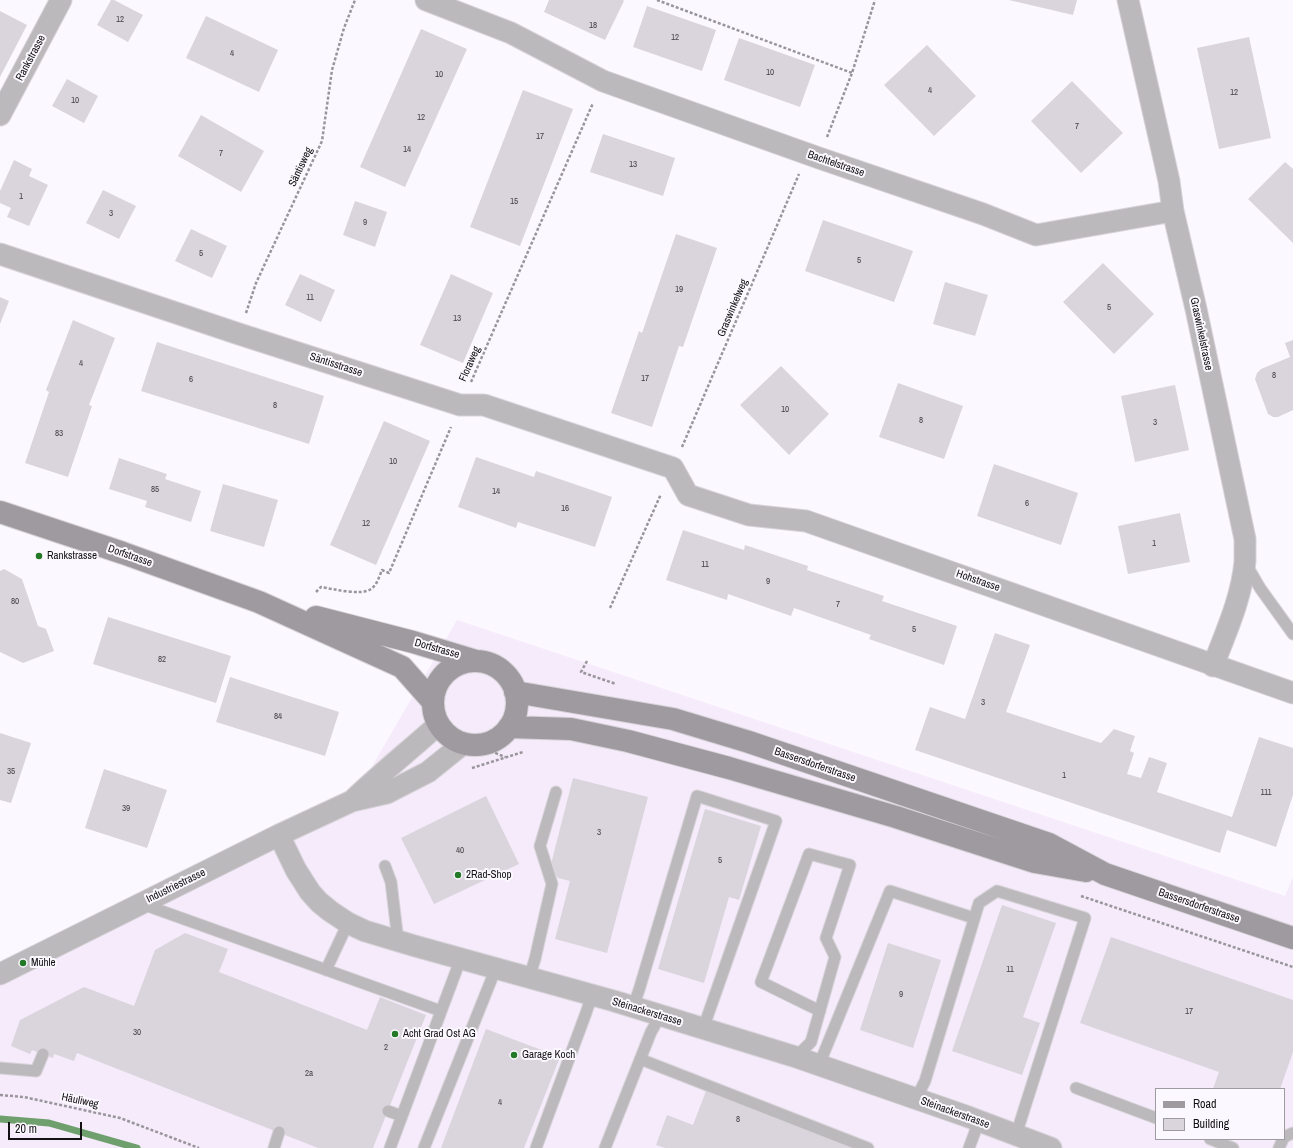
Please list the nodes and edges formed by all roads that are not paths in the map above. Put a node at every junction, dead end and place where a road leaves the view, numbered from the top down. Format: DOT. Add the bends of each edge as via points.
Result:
graph roads {
  1 [pos="61,0"];
  2 [pos="426,0"];
  3 [pos="1128,0"];
  4 [pos="0,115"];
  5 [pos="1173,211"];
  6 [pos="0,254"];
  7 [pos="673,468"];
  8 [pos="0,512"];
  9 [pos="1245,562"];
  10 [pos="259,602"];
  11 [pos="1293,634"];
  12 [pos="476,661"];
  13 [pos="1213,666"];
  14 [pos="515,692"];
  15 [pos="1293,693"];
  16 [pos="433,702"];
  17 [pos="439,724"];
  18 [pos="509,727"];
  19 [pos="470,744"];
  20 [pos="556,792"];
  21 [pos="352,801"];
  22 [pos="279,835"];
  23 [pos="385,866"];
  24 [pos="1105,874"];
  25 [pos="141,904"];
  26 [pos="974,918"];
  27 [pos="348,923"];
  28 [pos="1293,938"];
  29 [pos="398,941"];
  30 [pos="461,958"];
  31 [pos="496,968"];
  32 [pos="326,970"];
  33 [pos="0,974"];
  34 [pos="529,978"];
  35 [pos="592,995"];
  36 [pos="633,1007"];
  37 [pos="441,1011"];
  38 [pos="820,1011"];
  39 [pos="660,1016"];
  40 [pos="703,1029"];
  41 [pos="43,1054"];
  42 [pos="796,1057"];
  43 [pos="640,1060"];
  44 [pos="819,1065"];
  45 [pos="0,1068"];
  46 [pos="1076,1088"];
  47 [pos="916,1099"];
  48 [pos="388,1111"];
  49 [pos="402,1116"];
  50 [pos="1155,1118"];
  51 [pos="979,1121"];
  52 [pos="279,1132"];
  53 [pos="1016,1135"];
  54 [pos="1213,1140"];
  55 [pos="274,1148"];
  56 [pos="390,1148"];
  57 [pos="424,1148"];
  58 [pos="536,1148"];
  59 [pos="605,1148"];
  60 [pos="868,1148"];
  61 [pos="969,1148"];
  62 [pos="1051,1148"];
  63 [pos="1233,1148"];
  1 -- 4 [label="street, Rankstrasse"];
  2 -- 5 [label="street, Bachtelstrasse" via="510,33 603,81 983,214 1036,235"];
  3 -- 5 [label="street, Graswinkelstrasse" via="1169,181"];
  5 -- 9 [label="street, Graswinkelstrasse" via="1243,524"];
  6 -- 7 [label="street, Säntisstrasse" via="460,406 484,405"];
  7 -- 13 [label="street, Hohstrasse" via="688,495 748,515 806,521"];
  8 -- 10 [label="main road, Dorfstrasse"];
  9 -- 11 [label="lane"];
  9 -- 13 [label="street, Graswinkelstrasse" via="1234,611"];
  10 -- 12 [label="main road, Dorfstrasse"];
  10 -- 16 [label="main road, Dorfstrasse" via="402,667"];
  12 -- 14 [label="main road" via="486,662 505,673"];
  12 -- 16 [label="main road" via="460,664 446,672 434,690"];
  13 -- 15 [label="street, Hohstrasse"];
  14 -- 18 [label="main road" via="516,710"];
  14 -- 24 [label="main road, Bassersdorferstrasse" via="673,719 736,738 1049,844"];
  16 -- 17 [label="main road"];
  17 -- 19 [label="main road" via="445,733 454,739"];
  17 -- 21 [label="street, Industriestrasse" via="377,776"];
  18 -- 19 [label="main road" via="500,736 488,742"];
  18 -- 24 [label="main road, Bassersdorferstrasse" via="571,729 628,741 896,817 1035,862"];
  19 -- 21 [label="street, Industriestrasse" via="428,772 387,793"];
  20 -- 34 [label="lane" via="540,846 552,884 536,959"];
  21 -- 22 [label="street, Industriestrasse"];
  22 -- 25 [label="street, Industriestrasse"];
  22 -- 27 [label="street, Steinackerstrasse" via="310,892 330,911"];
  23 -- 29 [label="lane" via="391,882"];
  24 -- 28 [label="main road, Bassersdorferstrasse"];
  25 -- 32 [label="lane"];
  25 -- 33 [label="street, Industriestrasse"];
  26 -- 44 [label="lane" via="890,890"];
  26 -- 47 [label="lane" via="925,1081"];
  26 -- 53 [label="lane" via="979,903 997,891 1085,918"];
  27 -- 29 [label="street, Steinackerstrasse"];
  27 -- 32 [label="lane"];
  29 -- 30 [label="street, Steinackerstrasse"];
  30 -- 31 [label="street, Steinackerstrasse"];
  30 -- 37 [label="lane"];
  31 -- 34 [label="street, Steinackerstrasse"];
  31 -- 57 [label="lane"];
  32 -- 37 [label="lane"];
  34 -- 35 [label="street, Steinackerstrasse"];
  35 -- 36 [label="street, Steinackerstrasse"];
  35 -- 58 [label="lane"];
  36 -- 39 [label="street, Steinackerstrasse"];
  36 -- 40 [label="lane" via="697,796 776,821"];
  37 -- 49 [label="lane"];
  38 -- 38 [label="lane" via="834,957 826,938 850,865 809,854 761,982"];
  38 -- 42 [label="lane" via="811,1042"];
  39 -- 40 [label="street, Steinackerstrasse"];
  39 -- 43 [label="lane"];
  40 -- 42 [label="street, Steinackerstrasse"];
  41 -- 45 [label="lane" via="36,1071"];
  42 -- 44 [label="street, Steinackerstrasse"];
  43 -- 59 [label="lane"];
  43 -- 60 [label="lane"];
  44 -- 47 [label="street, Steinackerstrasse"];
  46 -- 50 [label="lane"];
  47 -- 51 [label="street, Steinackerstrasse"];
  48 -- 49 [label="lane"];
  49 -- 56 [label="lane"];
  51 -- 53 [label="street, Steinackerstrasse"];
  51 -- 61 [label="lane"];
  52 -- 55 [label="lane"];
  53 -- 62 [label="street, Steinackerstrasse"];
  54 -- 63 [label="lane"];
}
